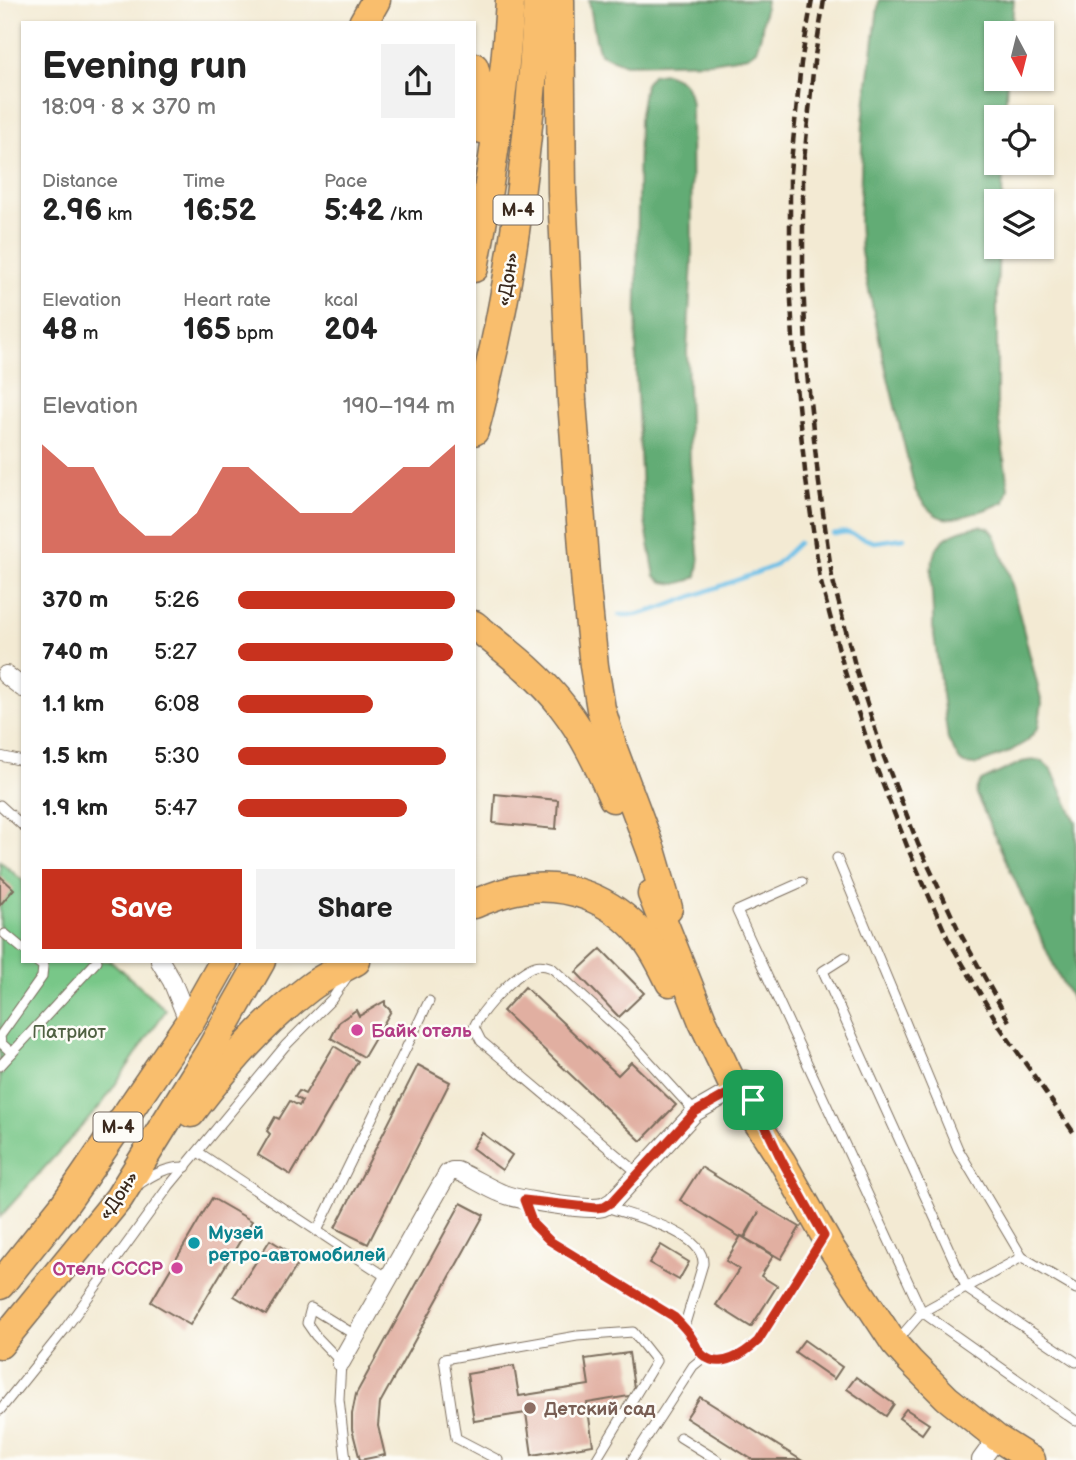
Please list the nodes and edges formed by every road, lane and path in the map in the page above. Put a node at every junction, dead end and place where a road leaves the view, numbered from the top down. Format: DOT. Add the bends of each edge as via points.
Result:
graph roads {
  1 [pos="376,0"];
  2 [pos="510,0"];
  3 [pos="538,0"];
  4 [pos="560,0"];
  5 [pos="364,21"];
  6 [pos="476,73"];
  7 [pos="476,209"];
  8 [pos="476,209"];
  9 [pos="482,227"];
  10 [pos="476,258"];
  11 [pos="476,422"];
  12 [pos="476,616"];
  13 [pos="476,626"];
  14 [pos="499,639"];
  15 [pos="3,674"];
  16 [pos="21,687"];
  17 [pos="0,756"];
  18 [pos="21,761"];
  19 [pos="0,805"];
  20 [pos="21,824"];
  21 [pos="837,858"];
  22 [pos="802,881"];
  23 [pos="476,903"];
  24 [pos="668,908"];
  25 [pos="5,934"];
  26 [pos="21,947"];
  27 [pos="845,957"];
  28 [pos="39,963"];
  29 [pos="95,963"];
  30 [pos="161,963"];
  31 [pos="223,963"];
  32 [pos="260,963"];
  33 [pos="352,963"];
  34 [pos="355,963"];
  35 [pos="429,1001"];
  36 [pos="189,1023"];
  37 [pos="12,1053"];
  38 [pos="0,1066"];
  39 [pos="740,1086"];
  40 [pos="695,1112"];
  41 [pos="198,1152"];
  42 [pos="186,1167"];
  43 [pos="638,1173"];
  44 [pos="119,1198"];
  45 [pos="524,1200"];
  46 [pos="604,1207"];
  47 [pos="317,1231"];
  48 [pos="824,1236"];
  49 [pos="1022,1257"];
  50 [pos="388,1278"];
  51 [pos="0,1285"];
  52 [pos="967,1289"];
  53 [pos="1076,1289"];
  54 [pos="922,1311"];
  55 [pos="684,1327"];
  56 [pos="894,1343"];
  57 [pos="0,1344"];
  58 [pos="704,1357"];
  59 [pos="341,1362"];
  60 [pos="1076,1362"];
  61 [pos="0,1410"];
  62 [pos="1076,1421"];
  63 [pos="680,1437"];
  64 [pos="997,1438"];
  65 [pos="346,1460"];
  66 [pos="498,1460"];
  67 [pos="596,1460"];
  68 [pos="632,1460"];
  69 [pos="717,1460"];
  70 [pos="981,1460"];
  71 [pos="1031,1460"];
  1 -- 5 [label="highway"];
  2 -- 9 [label="highway, «Дон» / М-4"];
  3 -- 11 [label="highway, «Дон» / М-4" via="513,246"];
  4 -- 24 [label="highway" via="571,387 594,666 613,749"];
  6 -- 7 [label="highway" via="484,106"];
  8 -- 9 [label="highway"];
  9 -- 10 [label="highway, «Дон» / М-4"];
  12 -- 14 [label="highway"];
  13 -- 14 [label="highway"];
  14 -- 24 [label="highway" via="549,676 572,701 601,751"];
  14 -- 39 [label="highway" via="564,707 593,754 703,1023"];
  15 -- 16 [label="street"];
  17 -- 18 [label="lane"];
  19 -- 20 [label="lane"];
  21 -- 49 [label="lane" via="958,1149"];
  22 -- 54 [label="lane" via="737,911"];
  23 -- 39 [label="highway" via="506,892 544,887 574,890 608,905 649,944 713,1059"];
  24 -- 39 [label="main road"];
  25 -- 26 [label="lane"];
  27 -- 52 [label="lane" via="823,971"];
  28 -- 37 [label="lane" via="42,977 0,1036"];
  29 -- 37 [label="lane"];
  30 -- 36 [label="street"];
  31 -- 36 [label="highway, «Дон» / М-4"];
  32 -- 44 [label="highway, «Дон» / М-4"];
  33 -- 44 [label="highway" via="312,986 250,1041"];
  34 -- 41 [label="lane" via="332,999 285,1046"];
  35 -- 47 [label="lane"];
  36 -- 51 [label="highway, «Дон» / М-4" via="64,1205"];
  37 -- 38 [label="lane"];
  39 -- 40 [label="street"];
  39 -- 48 [label="main road"];
  40 -- 43 [label="street"];
  40 -- 43 [label="lane" via="626,1036 552,968 537,965 529,969 491,1002 474,1027 481,1041"];
  41 -- 42 [label="lane"];
  41 -- 47 [label="lane"];
  42 -- 44 [label="lane" via="156,1172"];
  42 -- 61 [label="lane"];
  43 -- 46 [label="street"];
  44 -- 57 [label="highway, «Дон» / М-4"];
  45 -- 46 [label="street"];
  45 -- 50 [label="street" via="462,1173 448,1173"];
  45 -- 55 [label="lane" via="533,1224 550,1241"];
  46 -- 55 [label="lane" via="664,1226 704,1256"];
  47 -- 50 [label="lane"];
  48 -- 56 [label="main road"];
  48 -- 58 [label="lane" via="758,1341 730,1359"];
  49 -- 52 [label="lane"];
  49 -- 53 [label="lane"];
  50 -- 59 [label="street"];
  52 -- 54 [label="lane"];
  52 -- 60 [label="lane"];
  54 -- 56 [label="lane"];
  54 -- 62 [label="lane"];
  55 -- 58 [label="lane"];
  56 -- 64 [label="main road" via="947,1398"];
  58 -- 68 [label="lane" via="692,1366"];
  59 -- 59 [label="lane" via="307,1323 311,1308 355,1335"];
  59 -- 65 [label="lane" via="339,1399"];
  63 -- 69 [label="lane"];
  64 -- 70 [label="street"];
  64 -- 71 [label="main road"];
  66 -- 67 [label="lane" via="456,1438 444,1359 577,1336 633,1332 656,1361"];
}
